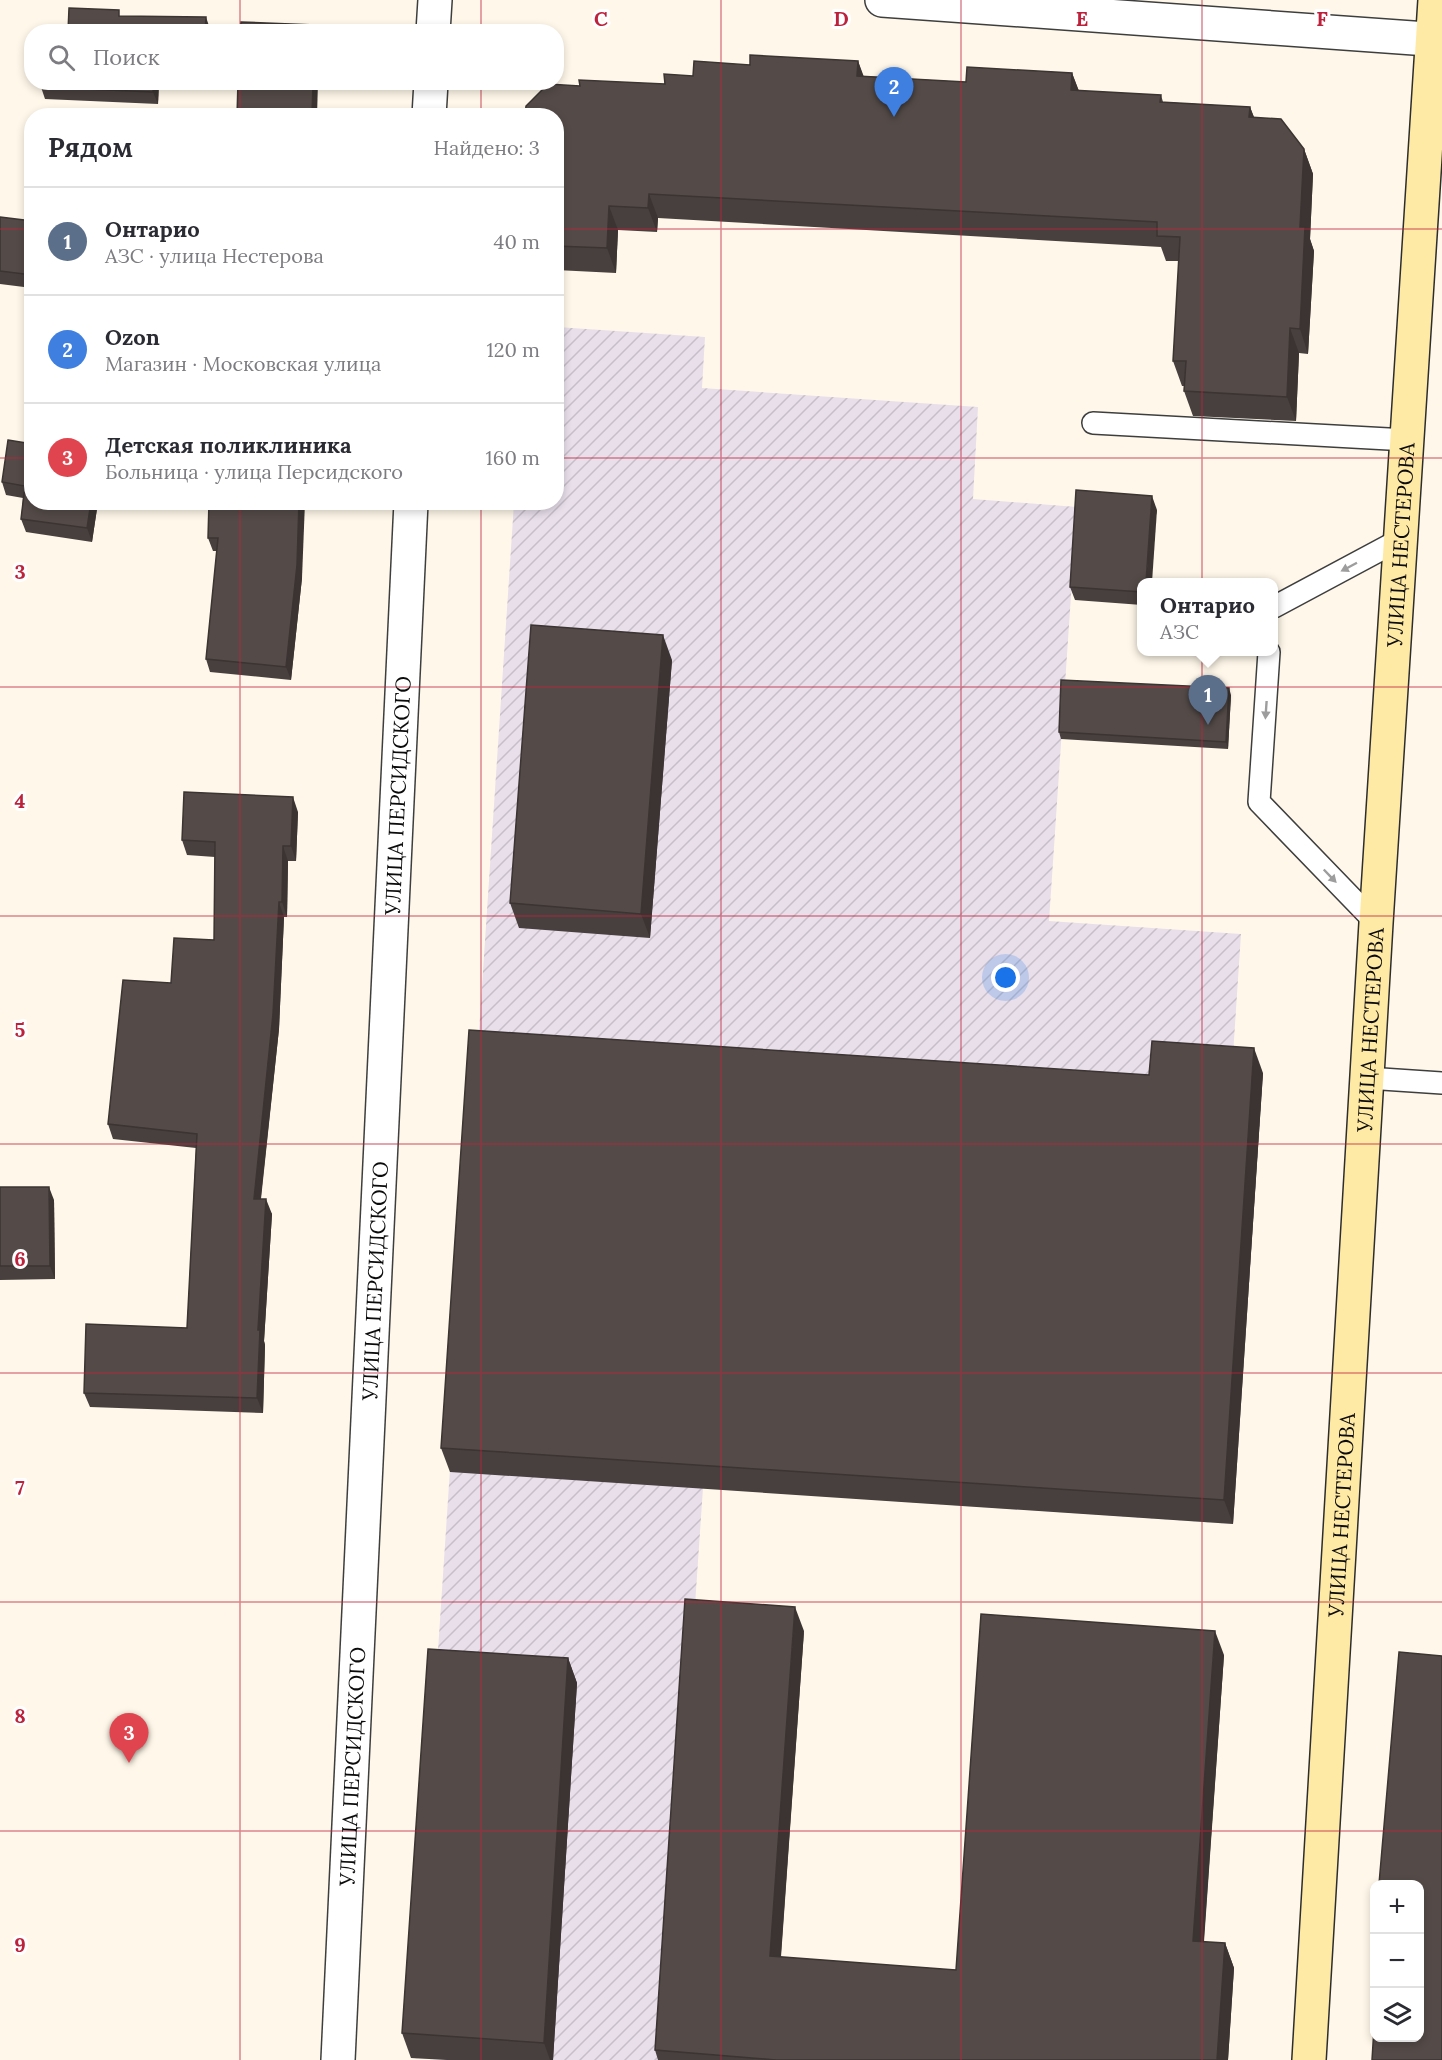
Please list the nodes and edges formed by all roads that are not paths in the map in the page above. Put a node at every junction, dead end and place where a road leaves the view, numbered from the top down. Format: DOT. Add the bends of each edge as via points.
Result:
graph roads {
  1 [pos="435,0"];
  2 [pos="882,0"];
  3 [pos="1435,0"];
  4 [pos="434,24"];
  5 [pos="1437,40"];
  6 [pos="431,90"];
  7 [pos="429,108"];
  8 [pos="1093,423"];
  9 [pos="1407,440"];
  10 [pos="411,510"];
  11 [pos="1401,539"];
  12 [pos="1278,605"];
  13 [pos="1269,656"];
  14 [pos="1376,923"];
  15 [pos="1367,1078"];
  16 [pos="1442,1083"];
  17 [pos="338,2060"];
  18 [pos="1309,2060"];
  1 -- 4 [label="street"];
  2 -- 5 [label="street"];
  3 -- 5 [label="main road, УЛИЦА НЕСТЕРОВА"];
  5 -- 9 [label="main road, УЛИЦА НЕСТЕРОВА"];
  6 -- 7 [label="street"];
  8 -- 9 [label="lane"];
  9 -- 11 [label="main road, УЛИЦА НЕСТЕРОВА"];
  10 -- 17 [label="street, УЛИЦА ПЕРСИДСКОГО"];
  11 -- 12 [label="lane, one-way"];
  11 -- 14 [label="main road, УЛИЦА НЕСТЕРОВА"];
  13 -- 14 [label="lane, one-way" via="1259,802"];
  14 -- 15 [label="main road, УЛИЦА НЕСТЕРОВА"];
  15 -- 16 [label="lane"];
  15 -- 18 [label="main road, УЛИЦА НЕСТЕРОВА"];
}
